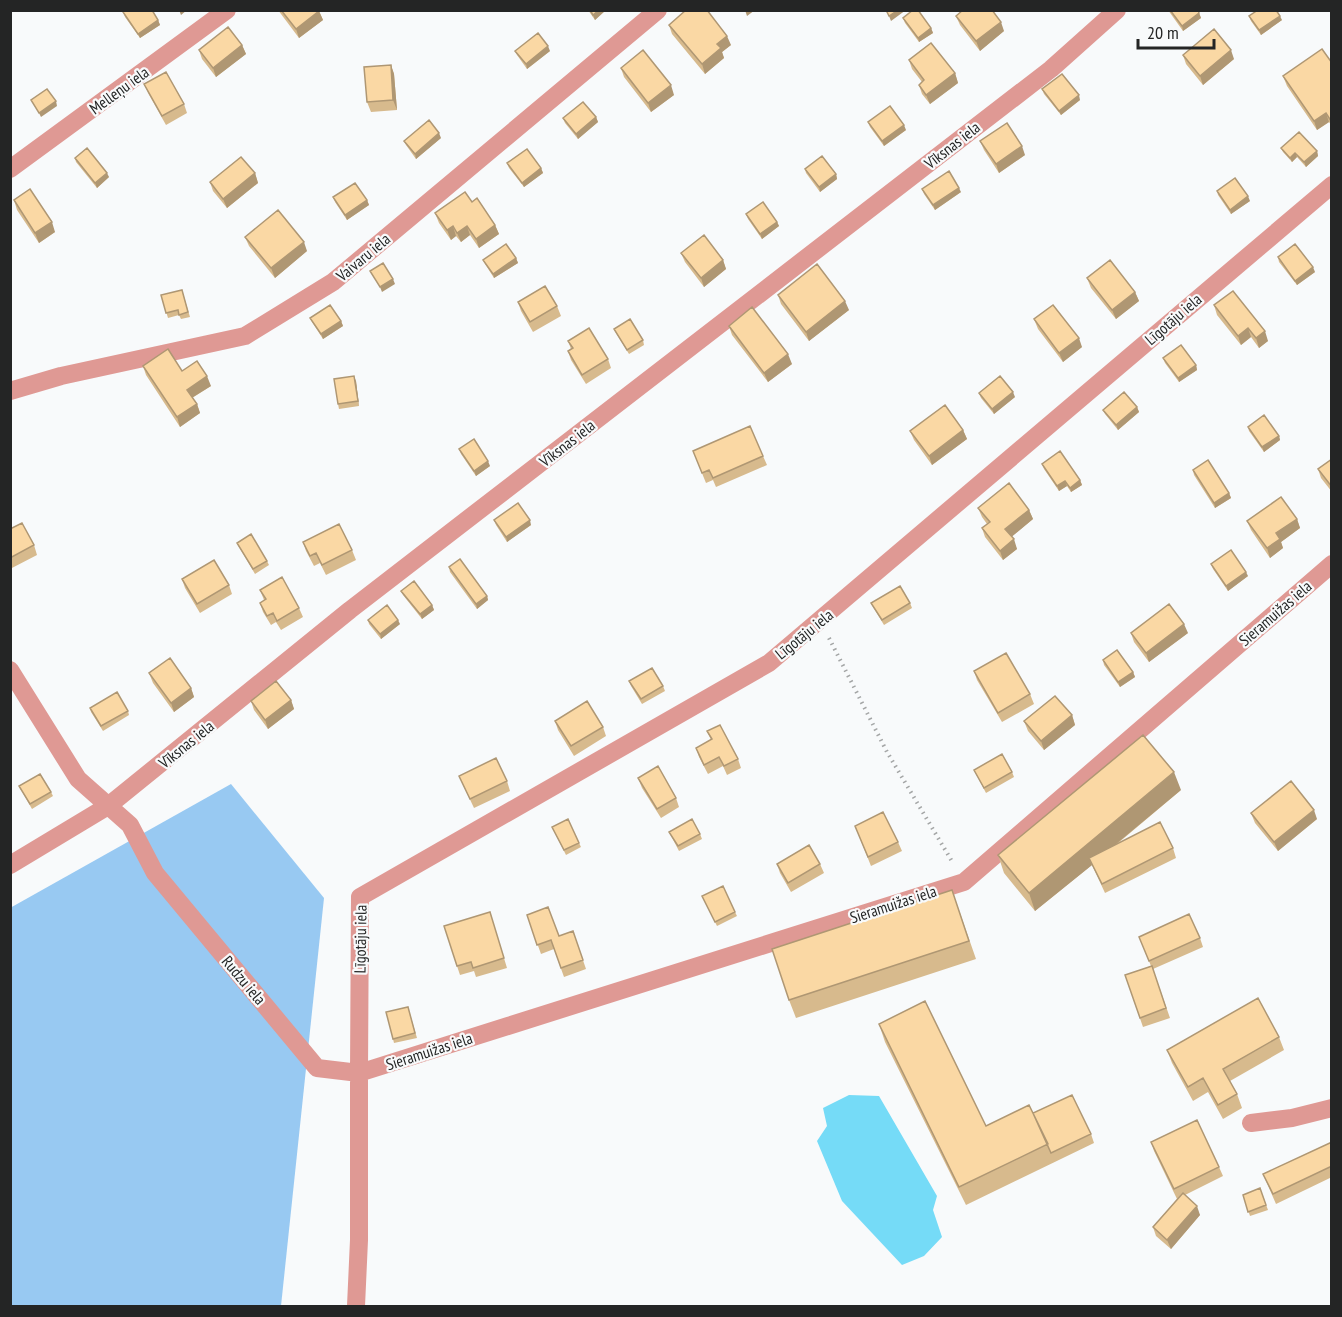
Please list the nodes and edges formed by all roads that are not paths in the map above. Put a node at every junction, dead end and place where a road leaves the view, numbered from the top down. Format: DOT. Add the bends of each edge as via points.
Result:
graph roads {
  1 [pos="227,10"];
  2 [pos="658,10"];
  3 [pos="1117,10"];
  4 [pos="10,169"];
  5 [pos="1332,185"];
  6 [pos="10,391"];
  7 [pos="1332,564"];
  8 [pos="10,670"];
  9 [pos="108,806"];
  10 [pos="10,865"];
  11 [pos="359,1073"];
  12 [pos="1332,1108"];
  13 [pos="1251,1122"];
  14 [pos="356,1306"];
  1 -- 4 [label="street, Melleņu iela"];
  2 -- 6 [label="street, Vaivaru iela" via="333,282 245,336"];
  3 -- 9 [label="street, Vīksnas iela" via="1051,69 350,610"];
  5 -- 11 [label="street, Līgotāju iela" via="769,663 360,897"];
  7 -- 11 [label="street, Sieramuižas iela" via="964,882"];
  8 -- 9 [label="street, Rudzu iela" via="78,779"];
  9 -- 10 [label="street, Vīksnas iela"];
  9 -- 11 [label="street, Rudzu iela" via="130,825 155,873 317,1068"];
  11 -- 14 [label="street"];
  12 -- 13 [label="street" via="1292,1118"];
}
